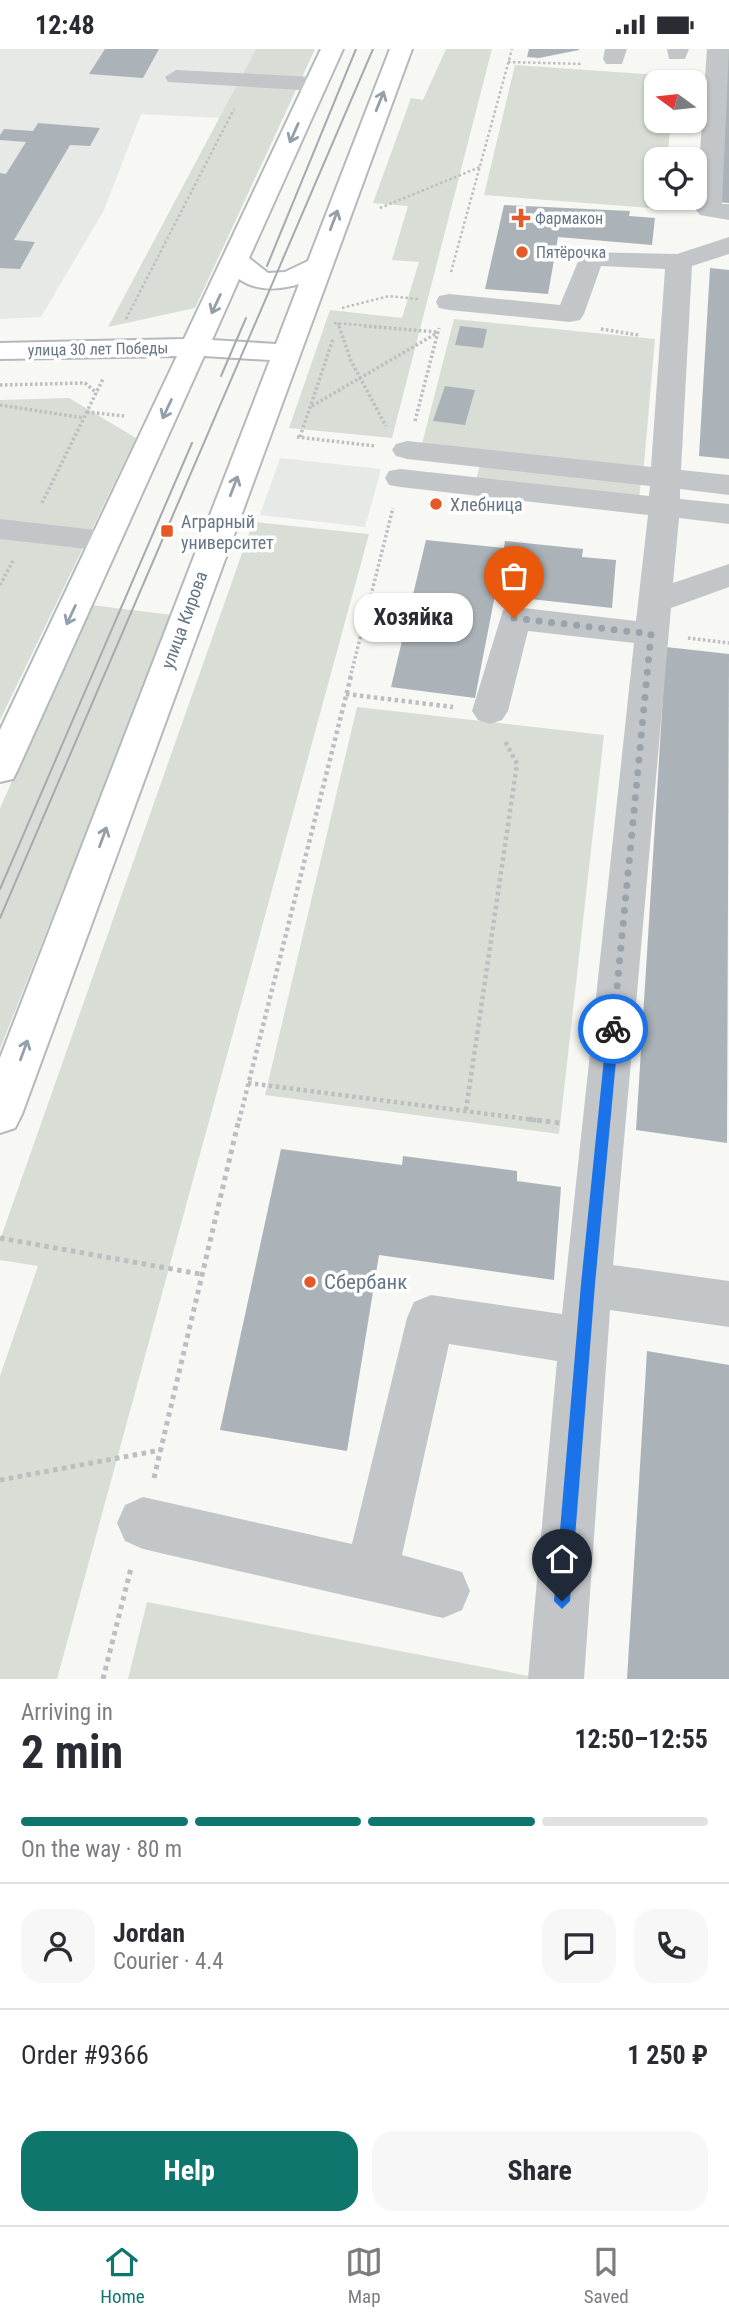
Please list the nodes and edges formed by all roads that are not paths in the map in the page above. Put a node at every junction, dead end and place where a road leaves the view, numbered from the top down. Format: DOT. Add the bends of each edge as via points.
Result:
graph roads {
  1 [pos="332,49"];
  2 [pos="401,49"];
  3 [pos="718,49"];
  4 [pos="176,77"];
  5 [pos="316,84"];
  6 [pos="729,212"];
  7 [pos="729,245"];
  8 [pos="236,260"];
  9 [pos="680,262"];
  10 [pos="316,267"];
  11 [pos="446,302"];
  12 [pos="196,347"];
  13 [pos="0,351"];
  14 [pos="284,353"];
  15 [pos="402,459"];
  16 [pos="729,485"];
  17 [pos="664,492"];
  18 [pos="729,514"];
  19 [pos="14,531"];
  20 [pos="105,541"];
  21 [pos="729,575"];
  22 [pos="652,618"];
  23 [pos="490,711"];
  24 [pos="0,769"];
  25 [pos="0,1114"];
  26 [pos="588,1284"];
  27 [pos="729,1304"];
  28 [pos="583,1341"];
  29 [pos="143,1523"];
  30 [pos="371,1574"];
  31 [pos="443,1591"];
  32 [pos="556,1679"];
  1 -- 5 [label="main road"];
  10 -- 2 [label="main road, улица Кирова, one-way"];
  3 -- 6 [label="street" via="709,210"];
  4 -- 5 [label="street"];
  5 -- 8 [label="main road, one-way"];
  7 -- 9 [label="street"];
  8 -- 10 [label="main road" via="246,275 261,281 292,280"];
  8 -- 12 [label="main road, one-way"];
  9 -- 11 [label="street" via="591,258 570,314"];
  9 -- 17 [label="street"];
  10 -- 14 [label="main road, улица Кирова"];
  12 -- 13 [label="main road, улица 30 лет Победы"];
  12 -- 14 [label="main road, улица 30 лет Победы"];
  12 -- 20 [label="main road, one-way"];
  25 -- 14 [label="main road, улица Кирова, one-way"];
  15 -- 17 [label="street"];
  16 -- 17 [label="street"];
  17 -- 18 [label="street"];
  17 -- 22 [label="street"];
  19 -- 20 [label="street"];
  20 -- 24 [label="main road, one-way"];
  21 -- 22 [label="street"];
  22 -- 23 [label="street" via="514,618"];
  22 -- 26 [label="street"];
  26 -- 27 [label="street"];
  26 -- 28 [label="street"];
  28 -- 30 [label="street" via="431,1318"];
  28 -- 32 [label="street"];
  29 -- 30 [label="street"];
  30 -- 31 [label="street"];
}
